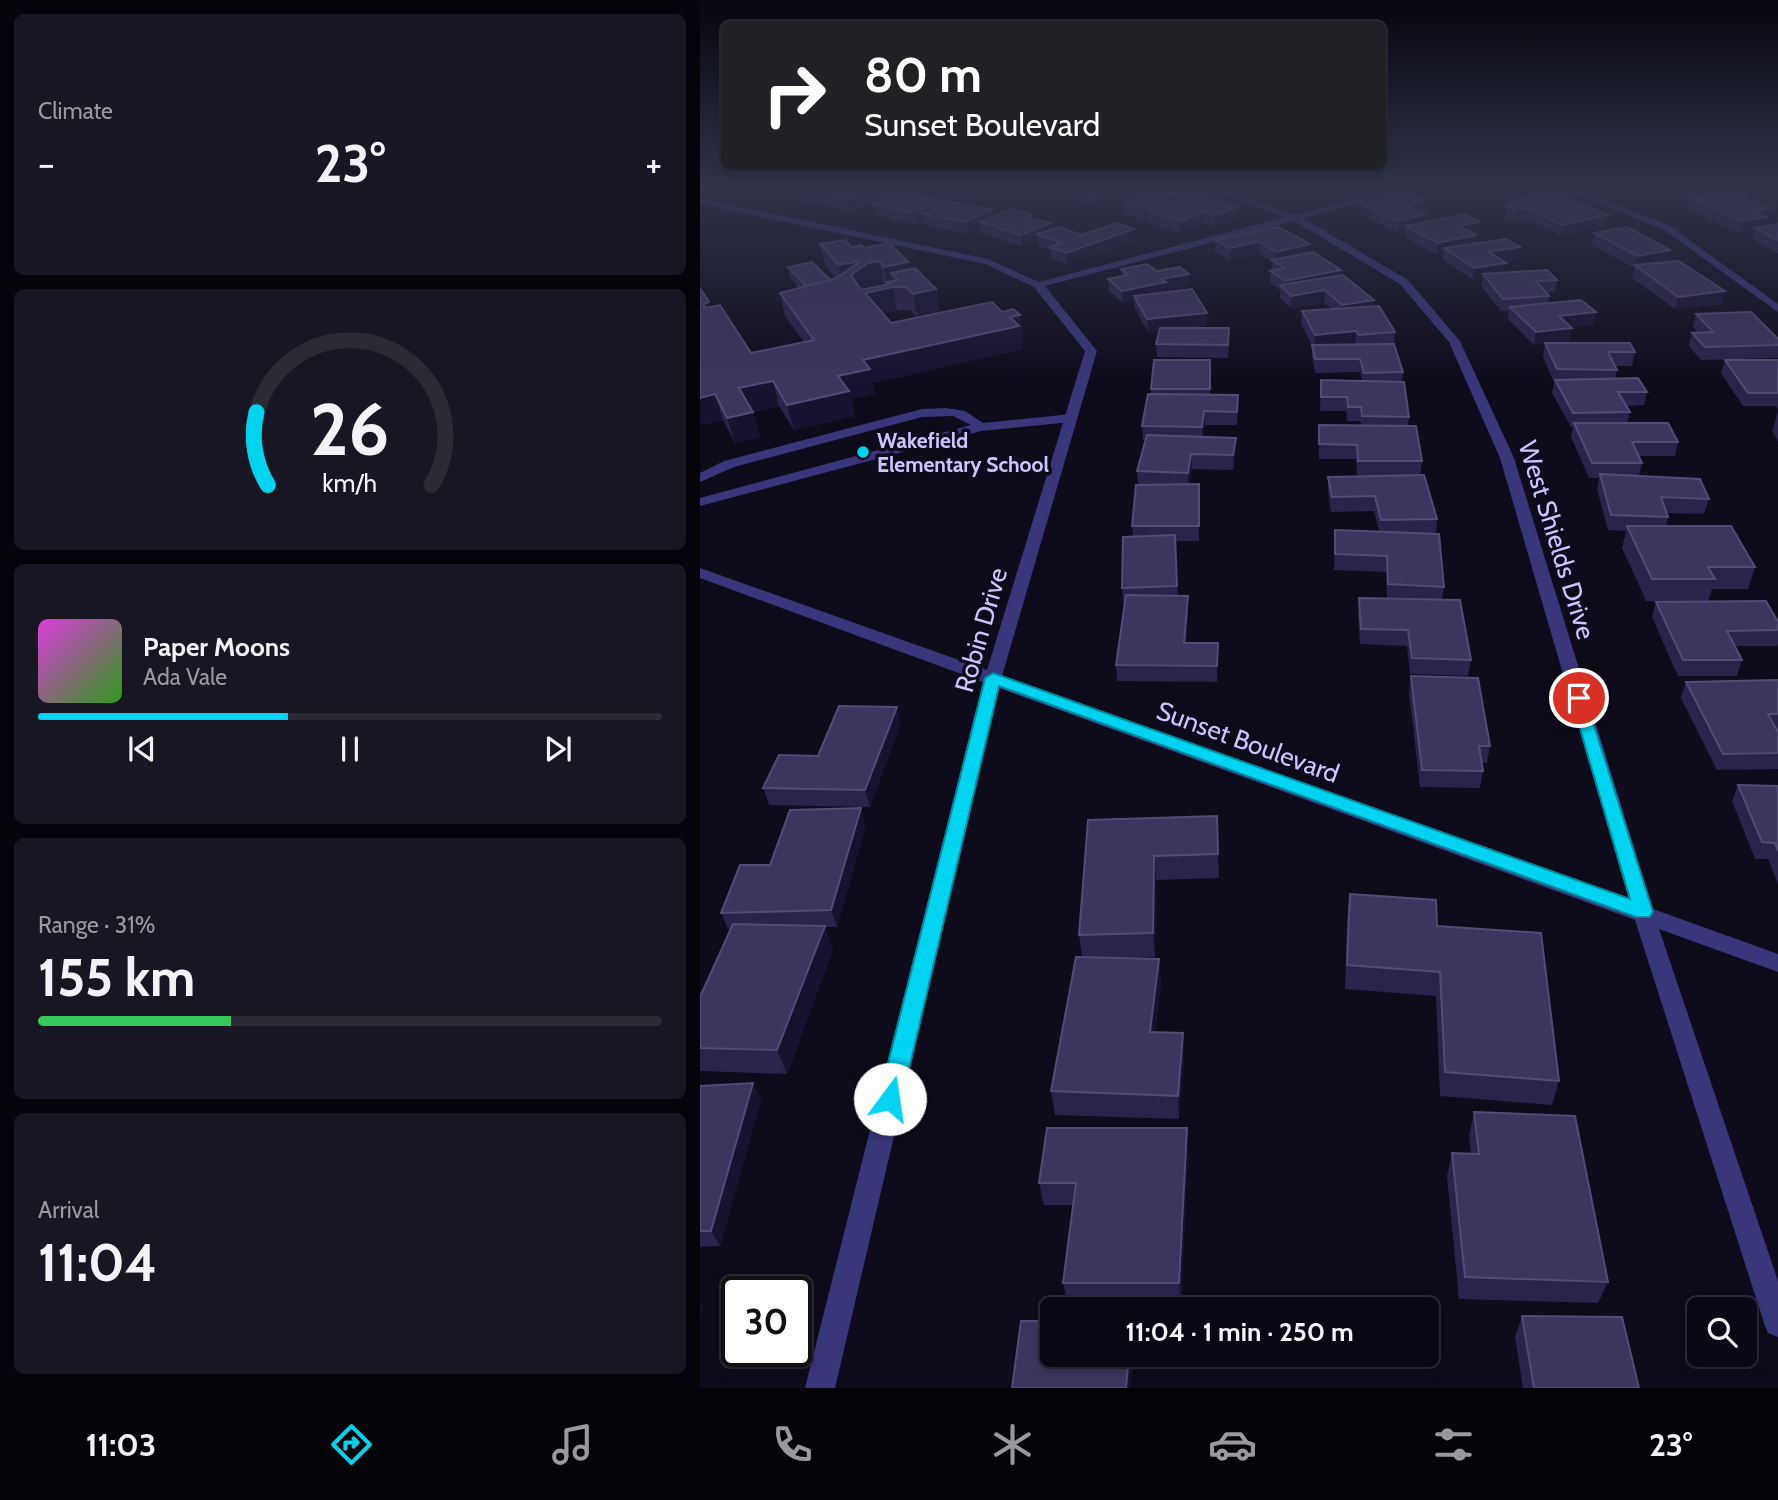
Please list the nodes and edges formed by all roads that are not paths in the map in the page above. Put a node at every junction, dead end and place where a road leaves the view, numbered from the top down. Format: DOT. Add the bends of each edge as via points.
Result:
graph roads {
  1 [pos="940,252"];
  2 [pos="1166,252"];
  3 [pos="1353,252"];
  4 [pos="1700,252"];
  5 [pos="1038,285"];
  6 [pos="1778,309"];
  7 [pos="1071,418"];
  8 [pos="980,427"];
  9 [pos="700,478"];
  10 [pos="700,502"];
  11 [pos="700,573"];
  12 [pos="993,678"];
  13 [pos="1643,912"];
  14 [pos="1778,963"];
  15 [pos="1778,1323"];
  16 [pos="820,1388"];
  1 -- 5 [label="street, Robin Drive" via="988,262"];
  2 -- 5 [label="street"];
  3 -- 13 [label="street, West Shields Drive" via="1404,282 1454,341 1507,457"];
  4 -- 6 [label="street"];
  5 -- 7 [label="street, Robin Drive" via="1091,351"];
  7 -- 8 [label="street"];
  7 -- 12 [label="street, Robin Drive"];
  8 -- 9 [label="street" via="972,418 949,410 922,413 729,464"];
  8 -- 10 [label="street"];
  11 -- 12 [label="street, Sunset Boulevard"];
  12 -- 13 [label="street, Sunset Boulevard"];
  12 -- 16 [label="street, Robin Drive"];
  13 -- 14 [label="street, Sunset Boulevard"];
  13 -- 15 [label="street, West Shields Drive"];
}
